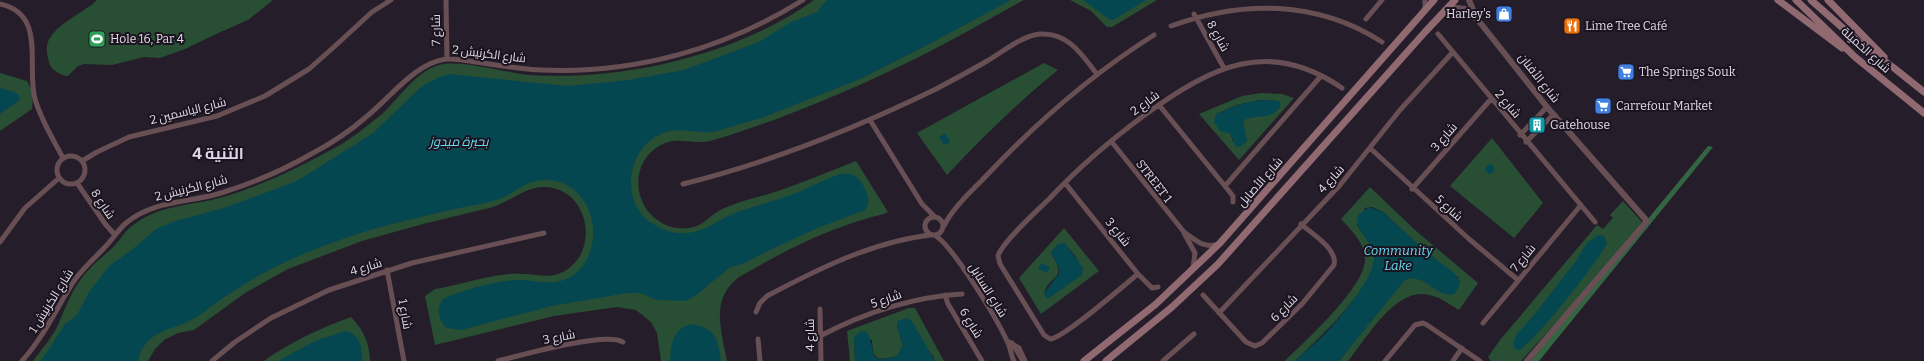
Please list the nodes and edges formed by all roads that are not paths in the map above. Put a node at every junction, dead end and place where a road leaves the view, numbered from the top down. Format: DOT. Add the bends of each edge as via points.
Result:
graph roads {
  1 [pos="391,0"];
  2 [pos="446,0"];
  3 [pos="803,0"];
  4 [pos="1382,0"];
  5 [pos="1425,0"];
  6 [pos="1434,0"];
  7 [pos="1456,0"];
  8 [pos="1469,0"];
  9 [pos="1778,0"];
  10 [pos="1796,0"];
  11 [pos="1811,0"];
  12 [pos="1828,0"];
  13 [pos="0,4"];
  14 [pos="1301,4"];
  15 [pos="1223,6"];
  16 [pos="1448,7"];
  17 [pos="1424,12"];
  18 [pos="1194,14"];
  19 [pos="1366,19"];
  20 [pos="1478,20"];
  21 [pos="1170,26"];
  22 [pos="1438,34"];
  23 [pos="1154,36"];
  24 [pos="1382,42"];
  25 [pos="1452,52"];
  26 [pos="1856,57"];
  27 [pos="447,59"];
  28 [pos="1224,68"];
  29 [pos="1894,68"];
  30 [pos="1097,74"];
  31 [pos="1321,76"];
  32 [pos="1342,88"];
  33 [pos="1924,92"];
  34 [pos="1491,99"];
  35 [pos="1159,104"];
  36 [pos="1547,107"];
  37 [pos="1924,113"];
  38 [pos="1554,114"];
  39 [pos="1540,116"];
  40 [pos="870,120"];
  41 [pos="1545,122"];
  42 [pos="1530,127"];
  43 [pos="1535,132"];
  44 [pos="1520,135"];
  45 [pos="1111,141"];
  46 [pos="1526,142"];
  47 [pos="1370,148"];
  48 [pos="63,158"];
  49 [pos="82,161"];
  50 [pos="59,178"];
  51 [pos="1065,182"];
  52 [pos="77,183"];
  53 [pos="683,184"];
  54 [pos="1225,186"];
  55 [pos="1412,189"];
  56 [pos="1233,202"];
  57 [pos="922,204"];
  58 [pos="1581,205"];
  59 [pos="953,212"];
  60 [pos="937,218"];
  61 [pos="1595,222"];
  62 [pos="926,224"];
  63 [pos="1301,224"];
  64 [pos="943,228"];
  65 [pos="1184,232"];
  66 [pos="544,233"];
  67 [pos="115,235"];
  68 [pos="933,235"];
  69 [pos="912,238"];
  70 [pos="0,242"];
  71 [pos="1220,243"];
  72 [pos="949,248"];
  73 [pos="387,270"];
  74 [pos="1193,270"];
  75 [pos="1138,274"];
  76 [pos="1518,280"];
  77 [pos="1158,287"];
  78 [pos="962,294"];
  79 [pos="945,295"];
  80 [pos="1203,295"];
  81 [pos="820,309"];
  82 [pos="756,312"];
  83 [pos="1219,313"];
  84 [pos="1483,323"];
  85 [pos="1194,334"];
  86 [pos="820,336"];
  87 [pos="758,339"];
  88 [pos="623,342"];
  89 [pos="1010,343"];
  90 [pos="1462,348"];
  91 [pos="22,361"];
  92 [pos="212,361"];
  93 [pos="404,361"];
  94 [pos="498,361"];
  95 [pos="760,361"];
  96 [pos="821,361"];
  97 [pos="982,361"];
  98 [pos="1014,361"];
  99 [pos="1024,361"];
  100 [pos="1084,361"];
  101 [pos="1106,361"];
  102 [pos="1163,361"];
  103 [pos="1385,361"];
  104 [pos="1453,361"];
  105 [pos="1480,361"];
  106 [pos="1527,361"];
  1 -- 49 [label="street, شارع الياسمين 2" via="372,12 309,68 265,96 217,116 129,137"];
  2 -- 27 [label="street, شارع 7"];
  3 -- 27 [label="street, شارع الكرنيش 2" via="764,22 715,43 636,64 553,70"];
  4 -- 19 [label="street"];
  5 -- 17 [label="street"];
  6 -- 17 [label="main road, شارع الأصايل"];
  7 -- 16 [label="main road, شارع الأصايل"];
  8 -- 20 [label="street, شارع الأفنان"];
  9 -- 26 [label="main road"];
  10 -- 26 [label="main road, شارع الخميلة"];
  11 -- 29 [label="main road, شارع الخميلة" via="1861,44"];
  12 -- 29 [label="main road"];
  13 -- 48 [label="street" via="17,12 26,20 31,32 35,98 41,116"];
  14 -- 24 [label="street" via="1341,18"];
  15 -- 18 [label="street"];
  16 -- 20 [label="street, شارع الأفنان" via="1465,9"];
  16 -- 101 [label="main road, شارع الأصايل" via="1218,264 1172,308"];
  17 -- 71 [label="main road, شارع الأصايل"];
  18 -- 21 [label="street"];
  18 -- 28 [label="street, شارع 8"];
  20 -- 36 [label="street, شارع الأفنان"];
  22 -- 25 [label="street, شارع 2"];
  23 -- 30 [label="street"];
  25 -- 34 [label="street, شارع 2"];
  25 -- 47 [label="street, شارع 4"];
  26 -- 37 [label="main road, شارع الخميلة"];
  27 -- 67 [label="street, شارع الكرنيش 2" via="432,62 419,69 350,130 301,160 266,177 220,193 146,210 134,217"];
  28 -- 31 [label="street, شارع 2" via="1240,64 1273,62"];
  28 -- 35 [label="street, شارع 2" via="1196,80"];
  29 -- 33 [label="main road, شارع الخميلة"];
  30 -- 40 [label="street" via="1079,51 1065,39 1039,34 1022,40 957,78"];
  30 -- 59 [label="street" via="1026,135"];
  31 -- 32 [label="street, شارع 2"];
  31 -- 54 [label="street"];
  34 -- 44 [label="street, شارع 2"];
  34 -- 55 [label="street, شارع 3"];
  35 -- 45 [label="street, شارع 2"];
  35 -- 54 [label="street"];
  36 -- 38 [label="street, شارع الأفنان"];
  36 -- 39 [label="street"];
  38 -- 41 [label="street"];
  38 -- 106 [label="street, شارع الأفنان" via="1647,221"];
  39 -- 41 [label="street"];
  39 -- 42 [label="street"];
  40 -- 53 [label="street" via="771,160"];
  40 -- 57 [label="street"];
  41 -- 43 [label="street"];
  42 -- 43 [label="street"];
  42 -- 44 [label="street"];
  43 -- 46 [label="street"];
  44 -- 46 [label="street, شارع 2"];
  45 -- 51 [label="street, شارع 2"];
  45 -- 65 [label="street, STREET 1"];
  46 -- 58 [label="street, شارع 2"];
  47 -- 55 [label="street, شارع 5"];
  47 -- 63 [label="street, شارع 4" via="1340,185"];
  48 -- 49 [label="street" via="71,156"];
  48 -- 50 [label="street" via="56,167"];
  49 -- 52 [label="street" via="84,175"];
  50 -- 52 [label="street" via="65,183"];
  50 -- 70 [label="street" via="25,208"];
  51 -- 75 [label="street, شارع 3"];
  51 -- 75 [label="street, شارع 2" via="999,254 1000,264 1044,335 1050,339 1056,338"];
  52 -- 67 [label="street, شارع 8"];
  54 -- 56 [label="street" via="1234,197"];
  55 -- 76 [label="street, شارع 5"];
  57 -- 60 [label="street"];
  57 -- 62 [label="street"];
  58 -- 61 [label="street, شارع 2"];
  58 -- 76 [label="street, شارع 7"];
  59 -- 60 [label="street"];
  59 -- 64 [label="street"];
  60 -- 62 [label="street" via="930,218"];
  60 -- 64 [label="street"];
  62 -- 68 [label="street" via="926,231"];
  62 -- 69 [label="street"];
  63 -- 83 [label="street, شارع 4"];
  63 -- 83 [label="street, شارع 6" via="1331,251 1335,259 1332,268 1302,304 1262,343 1255,346 1246,342"];
  64 -- 68 [label="street"];
  64 -- 72 [label="street, شارع السنابل"];
  65 -- 71 [label="street" via="1204,245"];
  65 -- 74 [label="street" via="1195,253"];
  66 -- 73 [label="street, شارع 4"];
  67 -- 91 [label="street, شارع الكرنيش 1" via="76,279 46,329"];
  68 -- 69 [label="street"];
  68 -- 72 [label="street, شارع السنابل"];
  69 -- 82 [label="street" via="857,254 811,273 767,296"];
  71 -- 74 [label="main road, شارع الأصايل"];
  72 -- 89 [label="street, شارع السنابل"];
  73 -- 92 [label="street, شارع 4" via="290,307 253,329"];
  73 -- 93 [label="street, شارع 1"];
  74 -- 100 [label="main road, شارع الأصايل" via="1145,313"];
  75 -- 77 [label="street, شارع 3" via="1152,288"];
  76 -- 84 [label="street, شارع 7"];
  78 -- 79 [label="street, شارع 5"];
  79 -- 86 [label="street, شارع 5" via="892,307"];
  79 -- 97 [label="street, شارع 6"];
  80 -- 83 [label="street, شارع 6"];
  81 -- 86 [label="street, شارع 4"];
  85 -- 102 [label="street"];
  86 -- 96 [label="street, شارع 4"];
  87 -- 95 [label="street"];
  88 -- 94 [label="street, شارع 3" via="605,338 558,346"];
  89 -- 98 [label="street, شارع السنابل" via="1010,354"];
  89 -- 99 [label="street, شارع السنابل"];
  90 -- 103 [label="street" via="1420,323 1413,327"];
  90 -- 104 [label="street"];
  90 -- 105 [label="street"];
}
